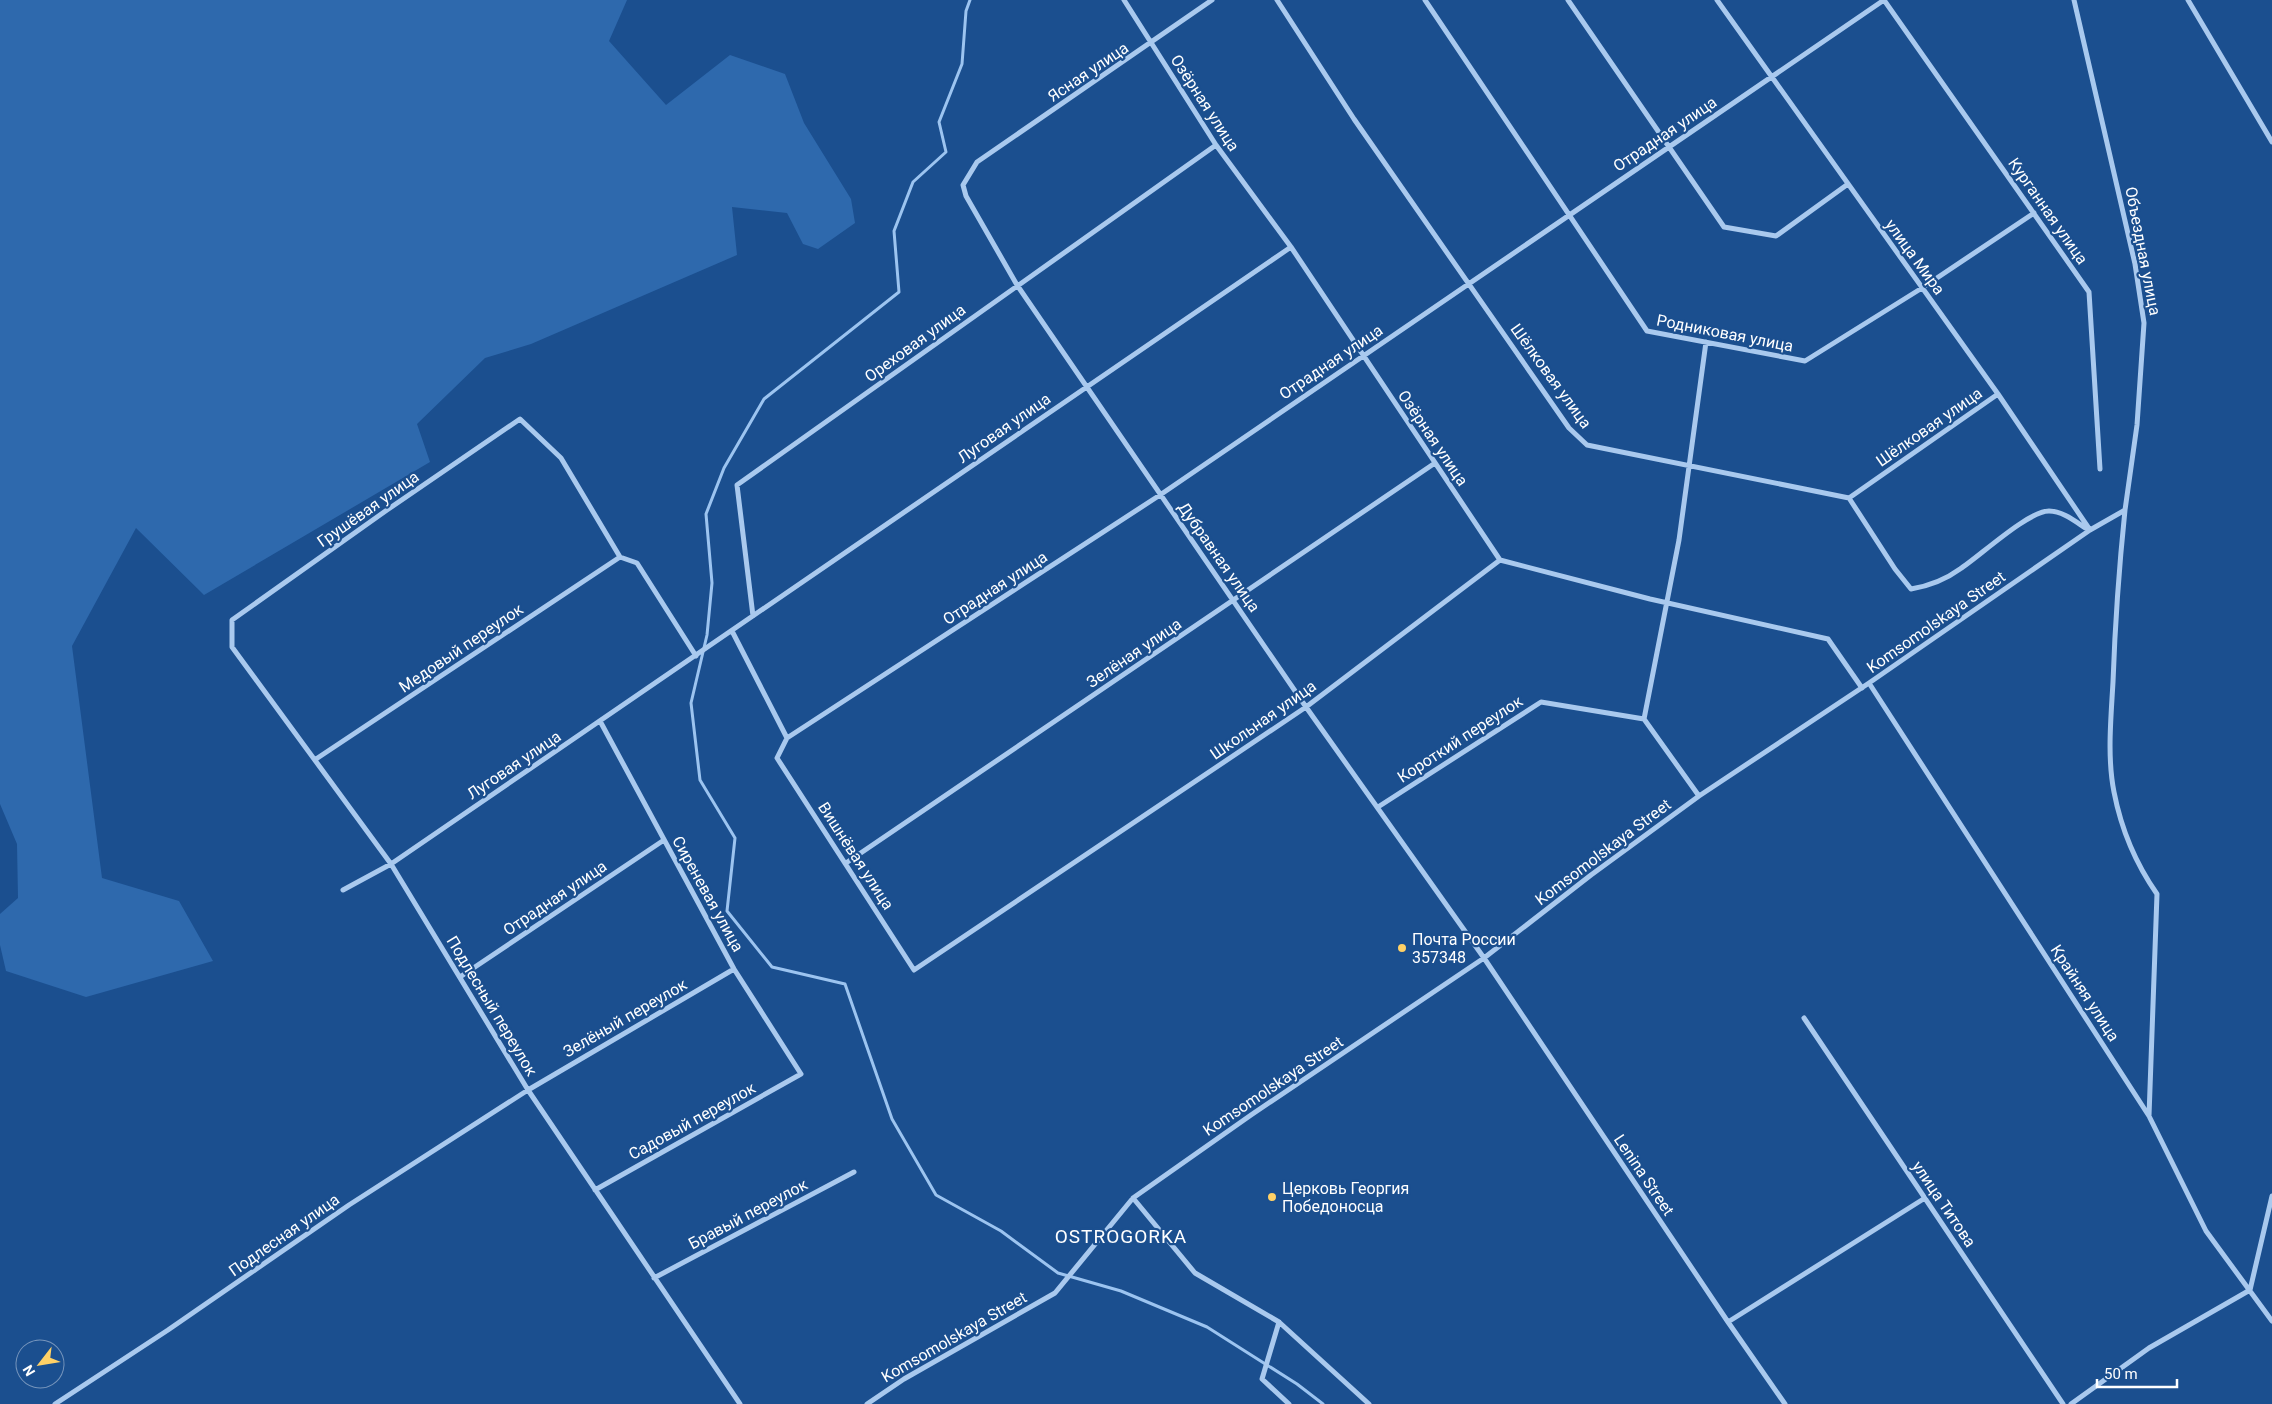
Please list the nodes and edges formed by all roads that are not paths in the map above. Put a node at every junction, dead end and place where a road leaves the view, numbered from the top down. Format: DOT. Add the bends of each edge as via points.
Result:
graph roads {
  1 [pos="1124,0"];
  2 [pos="1212,0"];
  3 [pos="1277,0"];
  4 [pos="1425,0"];
  5 [pos="1568,0"];
  6 [pos="1717,0"];
  7 [pos="1884,0"];
  8 [pos="2074,0"];
  9 [pos="2188,0"];
  10 [pos="1152,44"];
  11 [pos="1771,77"];
  12 [pos="2272,142"];
  13 [pos="1216,145"];
  14 [pos="1669,146"];
  15 [pos="977,162"];
  16 [pos="1848,184"];
  17 [pos="2034,213"];
  18 [pos="1568,215"];
  19 [pos="1291,247"];
  20 [pos="1469,283"];
  21 [pos="1018,285"];
  22 [pos="1922,288"];
  23 [pos="1706,342"];
  24 [pos="1362,356"];
  25 [pos="1086,386"];
  26 [pos="1998,394"];
  27 [pos="1435,463"];
  28 [pos="1689,465"];
  29 [pos="2100,469"];
  30 [pos="1160,495"];
  31 [pos="1849,498"];
  32 [pos="2125,510"];
  33 [pos="2090,530"];
  34 [pos="620,557"];
  35 [pos="1500,560"];
  36 [pos="1234,600"];
  37 [pos="1666,602"];
  38 [pos="753,616"];
  39 [pos="232,620"];
  40 [pos="732,631"];
  41 [pos="696,656"];
  42 [pos="1869,683"];
  43 [pos="1862,688"];
  44 [pos="1306,707"];
  45 [pos="1644,720"];
  46 [pos="600,721"];
  47 [pos="787,738"];
  48 [pos="316,759"];
  49 [pos="1699,796"];
  50 [pos="1378,807"];
  51 [pos="664,840"];
  52 [pos="846,863"];
  53 [pos="391,864"];
  54 [pos="343,890"];
  55 [pos="1033,892"];
  56 [pos="1484,958"];
  57 [pos="734,969"];
  58 [pos="460,977"];
  59 [pos="1804,1018"];
  60 [pos="801,1074"];
  61 [pos="528,1090"];
  62 [pos="2149,1116"];
  63 [pos="854,1172"];
  64 [pos="596,1190"];
  65 [pos="2272,1196"];
  66 [pos="1134,1198"];
  67 [pos="1925,1198"];
  68 [pos="654,1278"];
  69 [pos="2250,1290"];
  70 [pos="2272,1321"];
  71 [pos="1279,1322"];
  72 [pos="1728,1322"];
  73 [pos="56,1404"];
  74 [pos="740,1404"];
  75 [pos="867,1404"];
  76 [pos="1289,1404"];
  77 [pos="1369,1404"];
  78 [pos="1785,1404"];
  79 [pos="2063,1404"];
  80 [pos="2071,1404"];
  1 -- 10 [label="street, Озёрная улица"];
  2 -- 10 [label="street, Ясная улица"];
  3 -- 20 [label="street, Шёлковая улица" via="1354,119"];
  4 -- 18 [label="street, Родниковая улица"];
  5 -- 14 [label="street"];
  6 -- 11 [label="street, улица Мира"];
  7 -- 11 [label="street, Отрадная улица"];
  7 -- 17 [label="street, Курганная улица"];
  8 -- 32 [label="street, Объездная улица" via="2135,264 2144,323 2137,425"];
  9 -- 12 [label="street"];
  10 -- 13 [label="street, Озёрная улица"];
  10 -- 15 [label="street, Ясная улица"];
  11 -- 14 [label="street, Отрадная улица"];
  11 -- 16 [label="street, улица Мира"];
  13 -- 19 [label="street, Озёрная улица"];
  13 -- 21 [label="street, Ореховая улица"];
  14 -- 16 [label="street" via="1724,227 1776,236"];
  14 -- 18 [label="street, Отрадная улица"];
  15 -- 21 [label="street, Дубравная улица" via="963,185 966,196"];
  16 -- 22 [label="street, улица Мира"];
  17 -- 22 [label="street, Родниковая улица"];
  17 -- 29 [label="street, Курганная улица" via="2089,292"];
  18 -- 20 [label="street, Отрадная улица"];
  18 -- 23 [label="street, Родниковая улица" via="1647,331"];
  19 -- 24 [label="street, Озёрная улица"];
  19 -- 25 [label="street, Луговая улица"];
  20 -- 24 [label="street, Отрадная улица"];
  20 -- 28 [label="street, Шёлковая улица" via="1569,428 1587,444"];
  21 -- 25 [label="street, Дубравная улица"];
  21 -- 38 [label="street, Ореховая улица" via="737,485"];
  22 -- 23 [label="street, Родниковая улица" via="1805,361"];
  22 -- 26 [label="street, улица Мира"];
  23 -- 28 [label="street"];
  24 -- 27 [label="street, Озёрная улица"];
  24 -- 30 [label="street, Отрадная улица"];
  25 -- 30 [label="street, Дубравная улица"];
  25 -- 38 [label="street, Луговая улица"];
  26 -- 31 [label="street, Шёлковая улица"];
  26 -- 33 [label="street, улица Мира"];
  27 -- 35 [label="street, Озёрная улица"];
  27 -- 36 [label="street, Зелёная улица"];
  28 -- 31 [label="street, Шёлковая улица"];
  28 -- 37 [label="street" via="1679,540"];
  30 -- 36 [label="street, Дубравная улица"];
  30 -- 47 [label="street, Отрадная улица"];
  31 -- 33 [label="street" via="1895,570 1911,589 1929,586 1959,570 2033,515 2050,511 2067,516"];
  32 -- 33 [label="street, Komsomolskaya Street"];
  32 -- 62 [label="street, Объездная улица" via="2110,742 2114,792 2126,836 2142,872 2157,894"];
  33 -- 42 [label="street, Komsomolskaya Street"];
  34 -- 39 [label="street, Грушёвая улица" via="562,458 520,419"];
  34 -- 41 [label="street" via="637,563"];
  34 -- 48 [label="street, Медовый переулок"];
  35 -- 37 [label="street"];
  35 -- 44 [label="street, Школьная улица"];
  36 -- 44 [label="street, Дубравная улица"];
  36 -- 52 [label="street, Зелёная улица"];
  37 -- 43 [label="street" via="1828,639"];
  37 -- 45 [label="street"];
  38 -- 40 [label="street, Луговая улица"];
  39 -- 48 [label="street, Подлесный переулок" via="232,647"];
  40 -- 41 [label="street, Луговая улица"];
  40 -- 47 [label="street"];
  41 -- 46 [label="street, Луговая улица"];
  42 -- 43 [label="street, Komsomolskaya Street"];
  42 -- 62 [label="street, Крайняя улица"];
  43 -- 49 [label="street, Komsomolskaya Street"];
  44 -- 50 [label="street, Дубравная улица"];
  44 -- 55 [label="street, Школьная улица"];
  45 -- 49 [label="street"];
  45 -- 50 [label="street, Короткий переулок" via="1541,702"];
  46 -- 51 [label="street, Сиреневая улица"];
  46 -- 53 [label="street, Луговая улица"];
  47 -- 52 [label="street, Вишнёвая улица" via="777,758"];
  48 -- 53 [label="street, Подлесный переулок"];
  49 -- 56 [label="street, Komsomolskaya Street"];
  50 -- 56 [label="street, Дубравная улица"];
  51 -- 57 [label="street, Сиреневая улица"];
  51 -- 58 [label="street, Отрадная улица"];
  52 -- 55 [label="street, Вишнёвая улица" via="914,970"];
  53 -- 54 [label="street, Луговая улица"];
  53 -- 58 [label="street, Подлесный переулок"];
  56 -- 66 [label="street, Komsomolskaya Street"];
  56 -- 72 [label="street, Lenina Street"];
  57 -- 60 [label="street, Сиреневая улица"];
  57 -- 61 [label="street, Зелёный переулок"];
  58 -- 61 [label="street, Подлесный переулок"];
  59 -- 67 [label="street, улица Титова"];
  60 -- 64 [label="street, Садовый переулок"];
  61 -- 64 [label="street, Подлесный переулок"];
  61 -- 73 [label="street, Подлесная улица" via="349,1205"];
  62 -- 69 [label="street, Крайняя улица" via="2206,1230"];
  63 -- 68 [label="street, Бравый переулок"];
  64 -- 68 [label="street, Подлесный переулок"];
  65 -- 69 [label="street"];
  66 -- 71 [label="street" via="1196,1273"];
  66 -- 75 [label="street, Komsomolskaya Street" via="1054,1293"];
  67 -- 72 [label="street"];
  67 -- 79 [label="street, улица Титова"];
  68 -- 74 [label="street, Подлесный переулок"];
  69 -- 70 [label="street, Крайняя улица"];
  69 -- 80 [label="street" via="2149,1348"];
  71 -- 76 [label="street" via="1262,1379"];
  71 -- 77 [label="street"];
  72 -- 78 [label="street, Lenina Street"];
}
